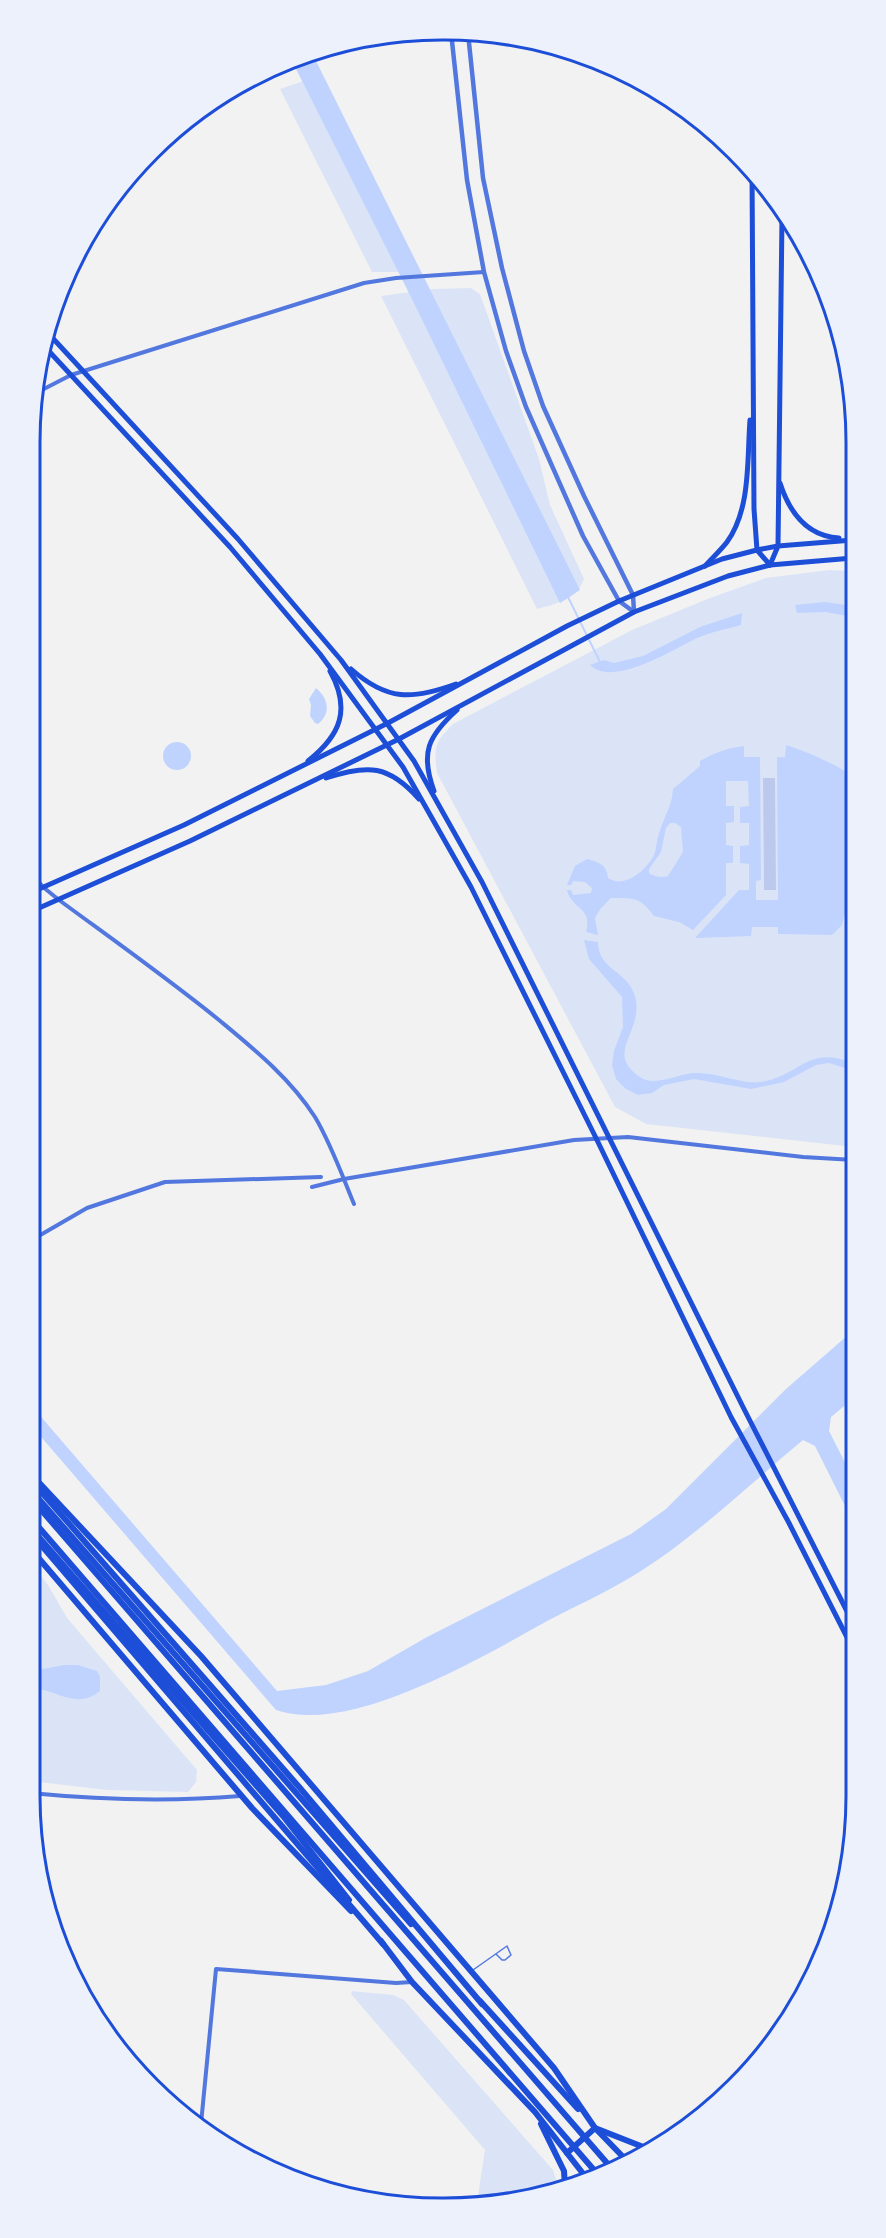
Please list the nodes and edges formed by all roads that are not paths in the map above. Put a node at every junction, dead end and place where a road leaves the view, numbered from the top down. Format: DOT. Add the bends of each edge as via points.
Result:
graph roads {
  1 [pos="452,40"];
  2 [pos="469,41"];
  3 [pos="752,186"];
  4 [pos="782,225"];
  5 [pos="484,272"];
  6 [pos="54,339"];
  7 [pos="51,353"];
  8 [pos="84,371"];
  9 [pos="71,375"];
  10 [pos="753,379"];
  11 [pos="44,389"];
  12 [pos="778,479"];
  13 [pos="846,539"];
  14 [pos="846,541"];
  15 [pos="778,546"];
  16 [pos="757,550"];
  17 [pos="846,559"];
  18 [pos="770,565"];
  19 [pos="703,567"];
  20 [pos="633,596"];
  21 [pos="618,601"];
  22 [pos="634,612"];
  23 [pos="320,654"];
  24 [pos="341,660"];
  25 [pos="474,677"];
  26 [pos="463,704"];
  27 [pos="388,723"];
  28 [pos="376,730"];
  29 [pos="399,739"];
  30 [pos="387,744"];
  31 [pos="299,768"];
  32 [pos="308,783"];
  33 [pos="441,809"];
  34 [pos="429,810"];
  35 [pos="40,883"];
  36 [pos="43,887"];
  37 [pos="40,888"];
  38 [pos="59,900"];
  39 [pos="40,908"];
  40 [pos="609,1137"];
  41 [pos="596,1138"];
  42 [pos="846,1160"];
  43 [pos="321,1178"];
  44 [pos="344,1179"];
  45 [pos="312,1187"];
  46 [pos="354,1204"];
  47 [pos="40,1235"];
  48 [pos="40,1484"];
  49 [pos="40,1491"];
  50 [pos="40,1500"];
  51 [pos="40,1509"];
  52 [pos="40,1529"];
  53 [pos="40,1538"];
  54 [pos="40,1545"];
  55 [pos="40,1560"];
  56 [pos="846,1609"];
  57 [pos="846,1634"];
  58 [pos="40,1793"];
  59 [pos="241,1796"];
  60 [pos="383,1944"];
  61 [pos="496,1954"];
  62 [pos="471,1971"];
  63 [pos="412,1982"];
  64 [pos="482,2004"];
  65 [pos="535,2112"];
  66 [pos="202,2117"];
  67 [pos="595,2128"];
  68 [pos="640,2146"];
  69 [pos="567,2153"];
  70 [pos="622,2156"];
  71 [pos="606,2163"];
  72 [pos="593,2169"];
  73 [pos="582,2172"];
  74 [pos="564,2178"];
  1 -- 5 [label="street" via="467,180"];
  2 -- 20 [label="street" via="483,178 524,351 548,416"];
  3 -- 10 [label="main road"];
  4 -- 12 [label="main road"];
  5 -- 8 [label="street" via="364,283"];
  5 -- 21 [label="street" via="526,407 583,536"];
  6 -- 8 [label="main road"];
  7 -- 9 [label="main road"];
  8 -- 9 [label="street"];
  8 -- 24 [label="main road" via="238,539"];
  9 -- 11 [label="street"];
  9 -- 23 [label="main road" via="230,547"];
  10 -- 16 [label="main road"];
  10 -- 19 [label="main road" via="744,503 727,542"];
  12 -- 13 [label="main road" via="795,516 813,529"];
  12 -- 15 [label="main road"];
  14 -- 15 [label="main road"];
  15 -- 16 [label="main road"];
  15 -- 18 [label="main road"];
  16 -- 18 [label="main road"];
  16 -- 19 [label="main road"];
  17 -- 18 [label="main road"];
  18 -- 22 [label="main road" via="728,576"];
  19 -- 20 [label="main road"];
  20 -- 21 [label="main road"];
  20 -- 22 [label="street"];
  21 -- 22 [label="street"];
  21 -- 25 [label="main road"];
  22 -- 26 [label="main road"];
  23 -- 28 [label="main road"];
  23 -- 31 [label="main road" via="339,687 340,723 329,741"];
  24 -- 25 [label="main road" via="375,688 401,695 432,693"];
  24 -- 27 [label="main road"];
  25 -- 27 [label="main road"];
  26 -- 29 [label="main road"];
  26 -- 33 [label="main road" via="436,732 427,753 427,772"];
  27 -- 28 [label="main road"];
  27 -- 29 [label="main road"];
  28 -- 30 [label="main road"];
  28 -- 31 [label="main road"];
  29 -- 30 [label="main road"];
  29 -- 33 [label="main road"];
  30 -- 32 [label="main road"];
  30 -- 34 [label="main road"];
  31 -- 36 [label="main road" via="184,825"];
  32 -- 34 [label="main road" via="350,770 374,769 393,774"];
  32 -- 38 [label="main road" via="190,842"];
  33 -- 40 [label="main road" via="482,882"];
  34 -- 41 [label="main road"];
  35 -- 36 [label="street"];
  36 -- 37 [label="main road"];
  36 -- 38 [label="street"];
  38 -- 39 [label="main road"];
  38 -- 44 [label="street" via="258,1052 291,1085 315,1117"];
  40 -- 41 [label="street"];
  40 -- 42 [label="street"];
  40 -- 56 [label="main road"];
  41 -- 44 [label="street"];
  41 -- 57 [label="main road" via="731,1417"];
  43 -- 47 [label="street" via="165,1182 87,1208"];
  44 -- 45 [label="street"];
  44 -- 46 [label="street"];
  48 -- 62 [label="main road" via="201,1656"];
  49 -- 64 [label="main road"];
  50 -- 64 [label="main road"];
  51 -- 71 [label="main road"];
  52 -- 72 [label="main road"];
  53 -- 60 [label="main road" via="283,1816"];
  54 -- 60 [label="main road"];
  55 -- 59 [label="main road"];
  58 -- 59 [label="street" via="129,1801"];
  59 -- 60 [label="main road"];
  60 -- 63 [label="main road"];
  61 -- 61 [label="lane" via="502,1960 511,1955 507,1946"];
  61 -- 62 [label="lane"];
  62 -- 67 [label="main road" via="554,2068"];
  63 -- 65 [label="main road"];
  63 -- 66 [label="street" via="216,1969"];
  64 -- 67 [label="main road"];
  65 -- 69 [label="main road"];
  65 -- 74 [label="main road"];
  67 -- 68 [label="main road"];
  67 -- 69 [label="main road"];
  67 -- 70 [label="main road"];
  69 -- 73 [label="main road"];
}
